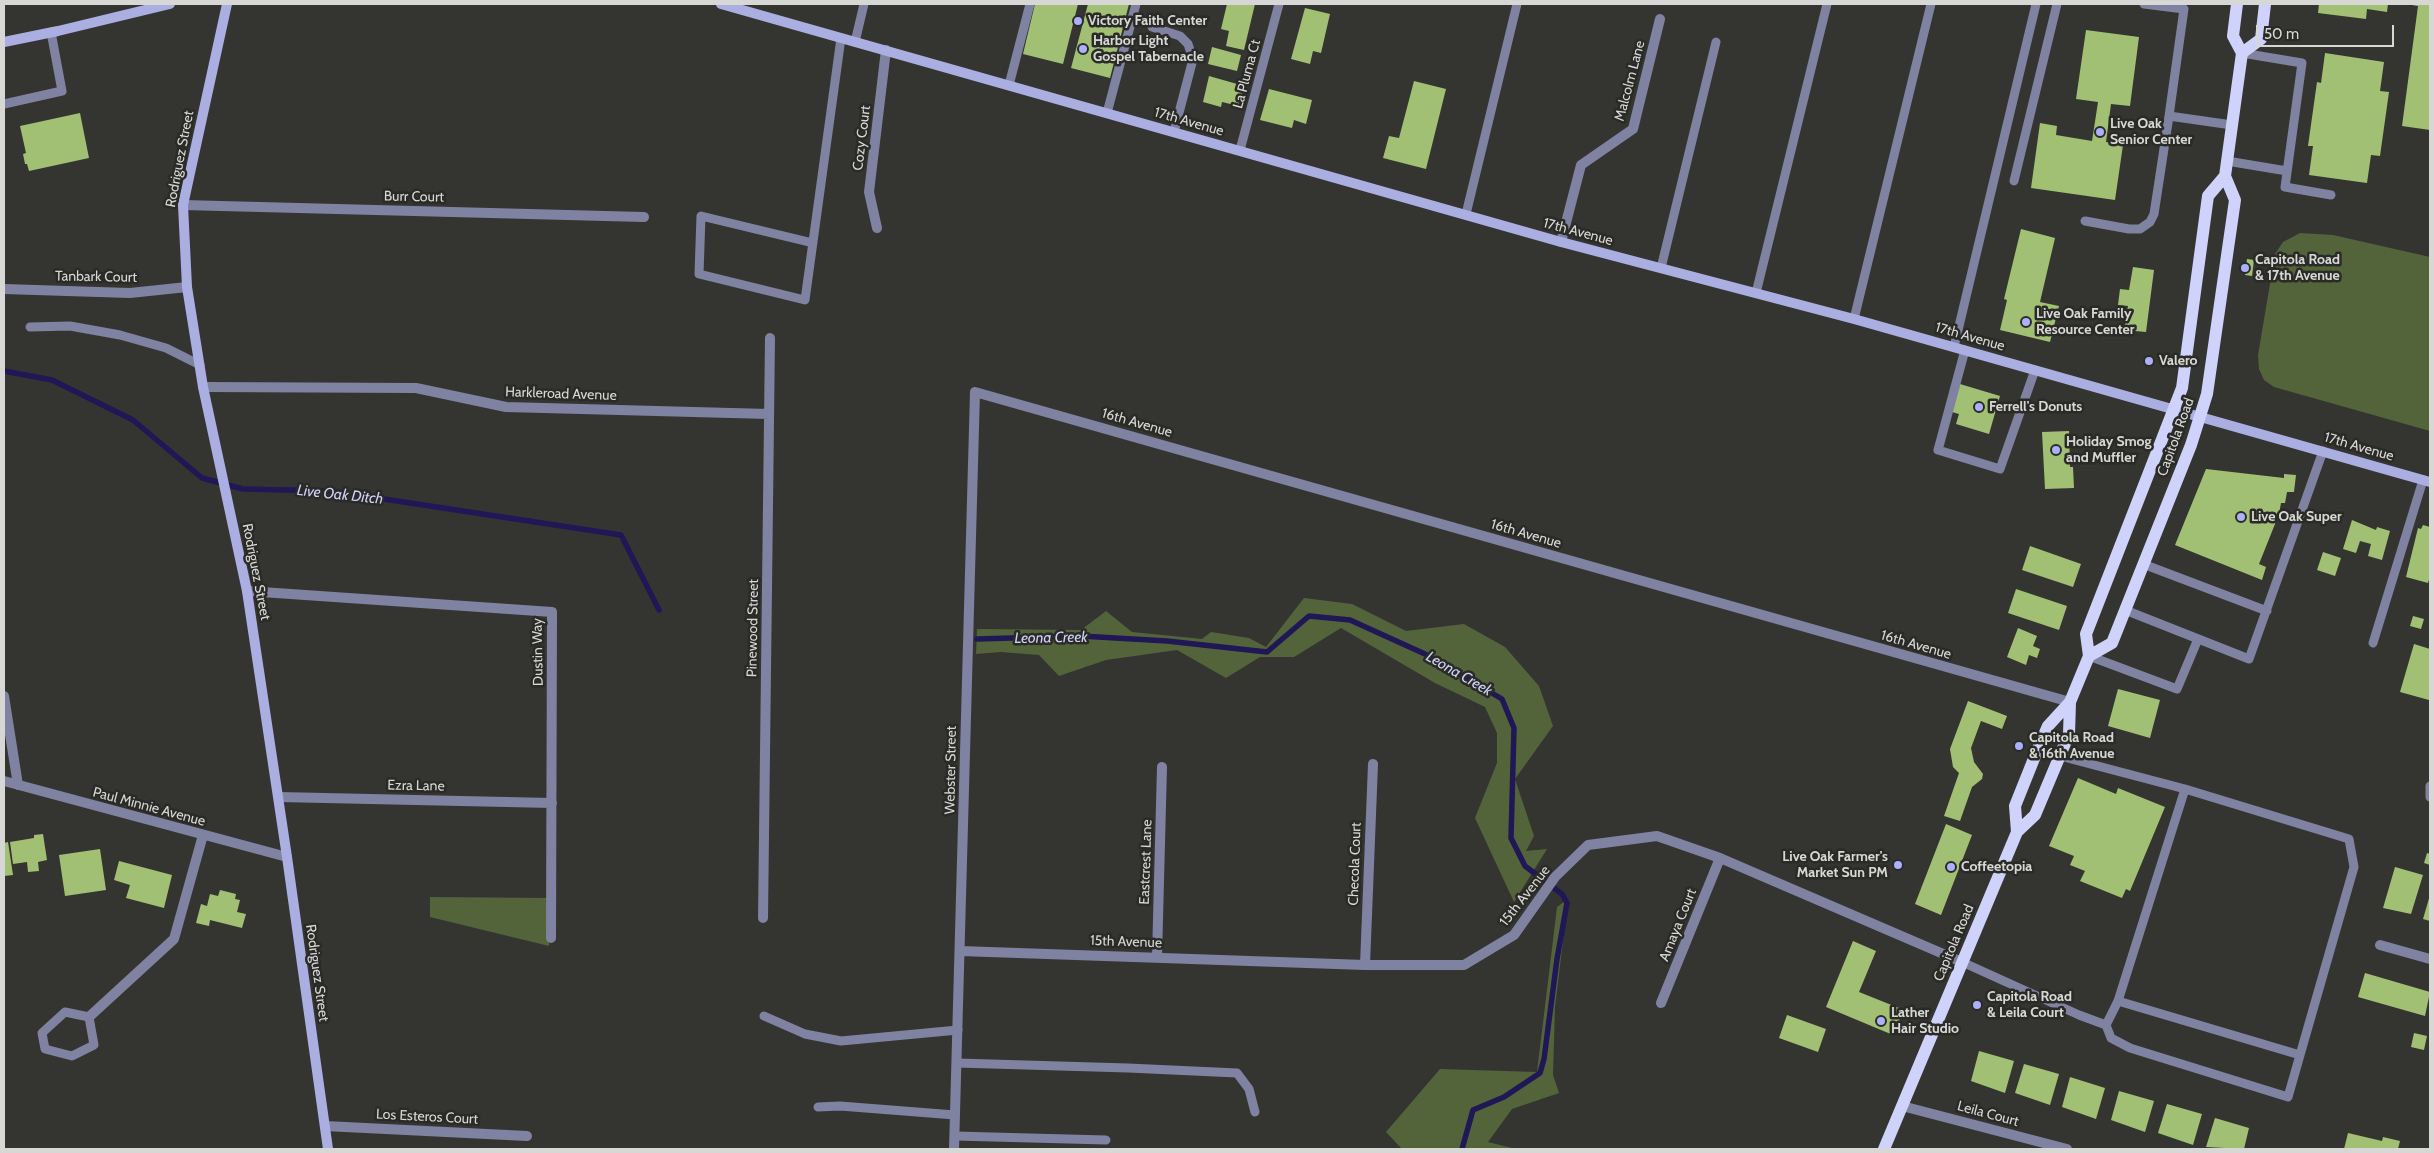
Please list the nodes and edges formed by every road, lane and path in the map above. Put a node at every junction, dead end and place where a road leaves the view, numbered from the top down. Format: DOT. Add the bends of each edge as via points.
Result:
graph roads {
  1 [pos="170,4"];
  2 [pos="226,4"];
  3 [pos="721,4"];
  4 [pos="864,4"];
  5 [pos="1030,4"];
  6 [pos="1136,4"];
  7 [pos="1279,4"];
  8 [pos="1517,4"];
  9 [pos="1827,4"];
  10 [pos="1931,4"];
  11 [pos="2036,4"];
  12 [pos="2057,4"];
  13 [pos="2144,4"];
  14 [pos="2237,4"];
  15 [pos="2266,4"];
  16 [pos="1660,19"];
  17 [pos="1152,27"];
  18 [pos="51,32"];
  19 [pos="842,38"];
  20 [pos="4,42"];
  21 [pos="855,42"];
  22 [pos="1716,42"];
  23 [pos="886,50"];
  24 [pos="2242,53"];
  25 [pos="1009,85"];
  26 [pos="4,104"];
  27 [pos="1108,113"];
  28 [pos="2169,116"];
  29 [pos="2232,125"];
  30 [pos="1174,132"];
  31 [pos="1240,150"];
  32 [pos="2227,161"];
  33 [pos="2287,170"];
  34 [pos="2225,176"];
  35 [pos="2014,181"];
  36 [pos="2331,195"];
  37 [pos="183,205"];
  38 [pos="1466,214"];
  39 [pos="644,216"];
  40 [pos="2085,222"];
  41 [pos="877,228"];
  42 [pos="1561,242"];
  43 [pos="813,243"];
  44 [pos="1661,268"];
  45 [pos="187,287"];
  46 [pos="4,289"];
  47 [pos="1756,293"];
  48 [pos="1854,319"];
  49 [pos="30,327"];
  50 [pos="770,338"];
  51 [pos="1959,349"];
  52 [pos="200,365"];
  53 [pos="2035,370"];
  54 [pos="203,387"];
  55 [pos="975,392"];
  56 [pos="2173,409"];
  57 [pos="769,414"];
  58 [pos="2201,417"];
  59 [pos="2323,451"];
  60 [pos="2427,481"];
  61 [pos="2143,564"];
  62 [pos="246,591"];
  63 [pos="2125,610"];
  64 [pos="2267,611"];
  65 [pos="2198,639"];
  66 [pos="2373,644"];
  67 [pos="2089,656"];
  68 [pos="4,696"];
  69 [pos="2070,702"];
  70 [pos="2060,756"];
  71 [pos="1373,764"];
  72 [pos="1162,767"];
  73 [pos="4,782"];
  74 [pos="18,785"];
  75 [pos="2430,786"];
  76 [pos="2185,789"];
  77 [pos="278,797"];
  78 [pos="2430,797"];
  79 [pos="552,803"];
  80 [pos="2017,832"];
  81 [pos="202,836"];
  82 [pos="287,857"];
  83 [pos="1720,858"];
  84 [pos="763,918"];
  85 [pos="550,938"];
  86 [pos="2380,945"];
  87 [pos="960,951"];
  88 [pos="1157,957"];
  89 [pos="2430,959"];
  90 [pos="1962,962"];
  91 [pos="1365,965"];
  92 [pos="2118,1001"];
  93 [pos="1661,1003"];
  94 [pos="764,1016"];
  95 [pos="89,1017"];
  96 [pos="2106,1025"];
  97 [pos="958,1030"];
  98 [pos="2300,1055"];
  99 [pos="957,1063"];
  100 [pos="1902,1106"];
  101 [pos="818,1107"];
  102 [pos="1255,1112"];
  103 [pos="955,1115"];
  104 [pos="325,1126"];
  105 [pos="527,1136"];
  106 [pos="954,1136"];
  107 [pos="1106,1140"];
  108 [pos="328,1149"];
  109 [pos="954,1149"];
  110 [pos="1884,1149"];
  111 [pos="2067,1149"];
  1 -- 18 [label="main road"];
  2 -- 37 [label="main road, Rodriguez Street"];
  3 -- 19 [label="main road, 17th Avenue"];
  4 -- 21 [label="lane"];
  5 -- 25 [label="lane"];
  6 -- 27 [label="lane"];
  7 -- 31 [label="lane, La Pluma Ct"];
  8 -- 38 [label="lane"];
  9 -- 47 [label="lane"];
  10 -- 48 [label="lane"];
  11 -- 51 [label="lane"];
  12 -- 35 [label="lane"];
  13 -- 28 [label="lane" via="2184,9"];
  14 -- 24 [label="main road" via="2233,36"];
  15 -- 24 [label="main road" via="2261,39"];
  16 -- 42 [label="street, Malcolm Lane" via="1633,129 1581,165"];
  17 -- 30 [label="lane" via="1180,36 1188,44 1193,59"];
  18 -- 20 [label="main road"];
  18 -- 26 [label="lane" via="62,91"];
  19 -- 21 [label="main road, 17th Avenue"];
  19 -- 43 [label="lane"];
  21 -- 23 [label="main road, 17th Avenue"];
  22 -- 44 [label="lane"];
  23 -- 25 [label="main road, 17th Avenue"];
  23 -- 41 [label="street, Cozy Court" via="869,192"];
  24 -- 29 [label="main road"];
  24 -- 33 [label="lane" via="2302,63"];
  25 -- 27 [label="main road, 17th Avenue"];
  27 -- 30 [label="main road, 17th Avenue"];
  28 -- 29 [label="lane"];
  28 -- 40 [label="lane" via="2154,214 2150,222 2140,229"];
  29 -- 32 [label="main road"];
  30 -- 31 [label="main road, 17th Avenue"];
  31 -- 38 [label="main road, 17th Avenue"];
  32 -- 33 [label="lane"];
  32 -- 34 [label="main road"];
  33 -- 36 [label="lane" via="2285,187"];
  34 -- 56 [label="main road, Capitola Road" via="2208,196 2182,388"];
  34 -- 58 [label="main road, Capitola Road" via="2235,200"];
  37 -- 39 [label="street, Burr Court"];
  37 -- 45 [label="main road, Rodriguez Street"];
  38 -- 42 [label="main road, 17th Avenue"];
  42 -- 44 [label="main road, 17th Avenue"];
  43 -- 43 [label="lane" via="805,300 699,274 701,216"];
  44 -- 47 [label="main road, 17th Avenue"];
  45 -- 46 [label="street, Tanbark Court" via="130,293"];
  45 -- 52 [label="main road, Rodriguez Street"];
  47 -- 48 [label="main road, 17th Avenue"];
  48 -- 51 [label="main road, 17th Avenue"];
  49 -- 52 [label="lane" via="70,326 120,335 166,348"];
  50 -- 57 [label="street, Pinewood Street"];
  51 -- 53 [label="main road, 17th Avenue"];
  51 -- 53 [label="lane" via="1938,450 2000,469"];
  52 -- 54 [label="main road, Rodriguez Street"];
  53 -- 56 [label="main road, 17th Avenue"];
  54 -- 57 [label="street, Harkleroad Avenue" via="416,388 506,407"];
  54 -- 62 [label="main road, Rodriguez Street"];
  55 -- 69 [label="street, 16th Avenue"];
  55 -- 87 [label="street, Webster Street"];
  56 -- 58 [label="main road, 17th Avenue"];
  56 -- 67 [label="main road, Capitola Road" via="2086,634"];
  57 -- 84 [label="street, Pinewood Street"];
  58 -- 59 [label="main road, 17th Avenue"];
  58 -- 61 [label="main road, Capitola Road"];
  59 -- 60 [label="main road, 17th Avenue"];
  59 -- 64 [label="lane"];
  60 -- 66 [label="lane"];
  61 -- 63 [label="main road, Capitola Road"];
  61 -- 64 [label="lane"];
  62 -- 77 [label="main road, Rodriguez Street"];
  62 -- 79 [label="street, Dustin Way" via="552,612"];
  63 -- 65 [label="lane"];
  63 -- 67 [label="main road, Capitola Road" via="2112,643"];
  64 -- 65 [label="lane" via="2249,659"];
  65 -- 67 [label="lane" via="2177,689"];
  67 -- 69 [label="main road, Capitola Road"];
  68 -- 74 [label="street"];
  69 -- 70 [label="main road, Capitola Road" via="2069,734"];
  69 -- 80 [label="main road, Capitola Road" via="2048,726 2015,806"];
  70 -- 76 [label="lane"];
  70 -- 80 [label="main road, Capitola Road" via="2035,815"];
  71 -- 91 [label="street, Checola Court"];
  72 -- 88 [label="street, Eastcrest Lane"];
  73 -- 74 [label="street, Paul Minnie Avenue"];
  74 -- 81 [label="street, Paul Minnie Avenue"];
  75 -- 78 [label="lane"];
  76 -- 92 [label="lane"];
  76 -- 98 [label="lane" via="2349,839 2354,867"];
  77 -- 79 [label="street, Ezra Lane"];
  77 -- 82 [label="main road, Rodriguez Street"];
  79 -- 85 [label="street, Dustin Way"];
  80 -- 90 [label="main road, Capitola Road"];
  81 -- 82 [label="street, Paul Minnie Avenue"];
  81 -- 95 [label="street" via="174,939"];
  82 -- 104 [label="main road, Rodriguez Street"];
  83 -- 90 [label="street, 15th Avenue"];
  83 -- 91 [label="street, 15th Avenue" via="1658,836 1588,845 1555,877 1514,935 1464,965"];
  83 -- 93 [label="street, Amaya Court"];
  86 -- 89 [label="street"];
  87 -- 88 [label="street, 15th Avenue"];
  87 -- 97 [label="street, Webster Street"];
  88 -- 91 [label="street, 15th Avenue"];
  90 -- 96 [label="lane"];
  90 -- 100 [label="main road, Capitola Road"];
  92 -- 96 [label="lane"];
  92 -- 98 [label="lane"];
  94 -- 97 [label="lane" via="805,1034 841,1041"];
  95 -- 95 [label="lane" via="65,1012 42,1033 45,1049 72,1056 94,1045"];
  96 -- 98 [label="lane" via="2111,1038 2130,1048 2288,1097"];
  97 -- 99 [label="street, Webster Street"];
  99 -- 102 [label="lane" via="1237,1073 1249,1089"];
  99 -- 103 [label="street, Webster Street"];
  100 -- 110 [label="main road, Capitola Road"];
  100 -- 111 [label="street, Leila Court"];
  101 -- 103 [label="lane"];
  103 -- 106 [label="street, Webster Street"];
  104 -- 105 [label="street, Los Esteros Court"];
  104 -- 108 [label="main road, Rodriguez Street"];
  106 -- 107 [label="lane"];
  106 -- 109 [label="street, Webster Street"];
}
